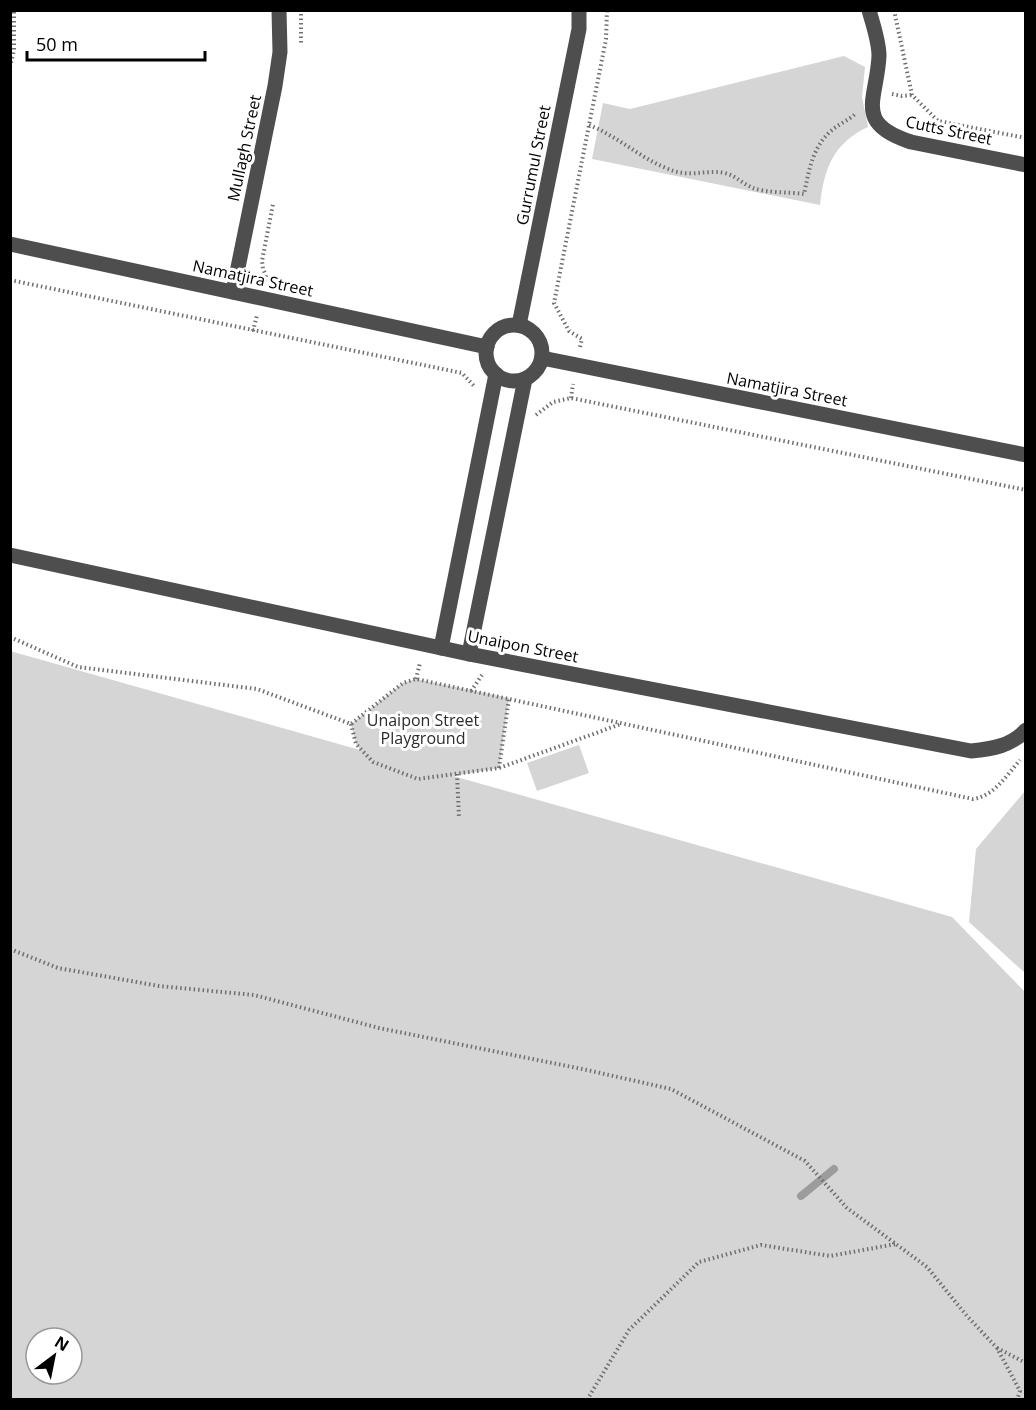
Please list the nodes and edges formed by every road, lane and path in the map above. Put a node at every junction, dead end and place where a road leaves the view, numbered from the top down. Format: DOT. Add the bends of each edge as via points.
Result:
graph roads {
  1 [pos="14,10"];
  2 [pos="279,10"];
  3 [pos="300,10"];
  4 [pos="579,10"];
  5 [pos="607,10"];
  6 [pos="869,10"];
  7 [pos="894,10"];
  8 [pos="301,54"];
  9 [pos="10,67"];
  10 [pos="854,108"];
  11 [pos="590,125"];
  12 [pos="1026,138"];
  13 [pos="1026,165"];
  14 [pos="273,203"];
  15 [pos="10,244"];
  16 [pos="10,280"];
  17 [pos="233,292"];
  18 [pos="261,298"];
  19 [pos="519,325"];
  20 [pos="253,331"];
  21 [pos="487,347"];
  22 [pos="542,358"];
  23 [pos="577,365"];
  24 [pos="496,374"];
  25 [pos="525,379"];
  26 [pos="477,396"];
  27 [pos="571,398"];
  28 [pos="532,418"];
  29 [pos="1026,455"];
  30 [pos="1026,490"];
  31 [pos="10,555"];
  32 [pos="10,637"];
  33 [pos="441,648"];
  34 [pos="469,654"];
  35 [pos="509,698"];
  36 [pos="351,724"];
  37 [pos="622,724"];
  38 [pos="1026,730"];
  39 [pos="1026,754"];
  40 [pos="499,768"];
  41 [pos="457,774"];
  42 [pos="459,818"];
  43 [pos="10,949"];
  44 [pos="896,1244"];
  45 [pos="997,1348"];
  46 [pos="1026,1363"];
  47 [pos="587,1400"];
  48 [pos="1017,1400"];
  1 -- 9 [label="path"];
  2 -- 17 [label="street, Mullagh Street" via="280,52 275,86"];
  3 -- 8 [label="path"];
  4 -- 19 [label="street, Gurrumul Street" via="579,29"];
  5 -- 11 [label="path" via="606,39"];
  6 -- 13 [label="street, Cutts Street" via="879,55 872,109 881,127 894,137 911,142"];
  7 -- 12 [label="path" via="912,95 920,105 938,121"];
  10 -- 11 [label="path" via="855,115 819,144 810,163 804,194 753,188 727,174 678,173"];
  11 -- 23 [label="path" via="554,303 569,331 582,339"];
  14 -- 18 [label="path" via="262,261 266,275"];
  15 -- 17 [label="street, Namatjira Street"];
  16 -- 20 [label="path"];
  17 -- 18 [label="street, Namatjira Street"];
  18 -- 20 [label="path"];
  18 -- 21 [label="street, Namatjira Street"];
  19 -- 21 [label="street" via="502,327"];
  19 -- 22 [label="street" via="540,341"];
  20 -- 26 [label="path" via="462,373 475,387"];
  21 -- 24 [label="street" via="490,366"];
  22 -- 23 [label="street, Namatjira Street"];
  22 -- 25 [label="street" via="539,367"];
  23 -- 27 [label="path"];
  23 -- 29 [label="street, Namatjira Street"];
  24 -- 25 [label="street" via="509,381"];
  24 -- 33 [label="street"];
  25 -- 34 [label="street"];
  27 -- 28 [label="path" via="553,402"];
  27 -- 30 [label="path"];
  31 -- 33 [label="street, Unaipon Street"];
  32 -- 36 [label="path" via="78,667 257,689"];
  33 -- 34 [label="street, Unaipon Street"];
  34 -- 38 [label="street, Unaipon Street" via="971,752 999,748"];
  35 -- 36 [label="path" via="416,680 404,683"];
  35 -- 37 [label="path"];
  35 -- 40 [label="path"];
  36 -- 41 [label="path" via="356,744 373,762 418,778"];
  37 -- 39 [label="path" via="973,799 991,793"];
  37 -- 40 [label="path"];
  40 -- 41 [label="path"];
  41 -- 42 [label="path"];
  43 -- 44 [label="path" via="58,968 159,986 254,995 380,1028 671,1089 805,1161 847,1208"];
  44 -- 45 [label="path" via="927,1266"];
  44 -- 47 [label="path" via="830,1256 761,1245 699,1262 629,1330"];
  45 -- 46 [label="path"];
  45 -- 48 [label="path" via="1020,1391"];
}
